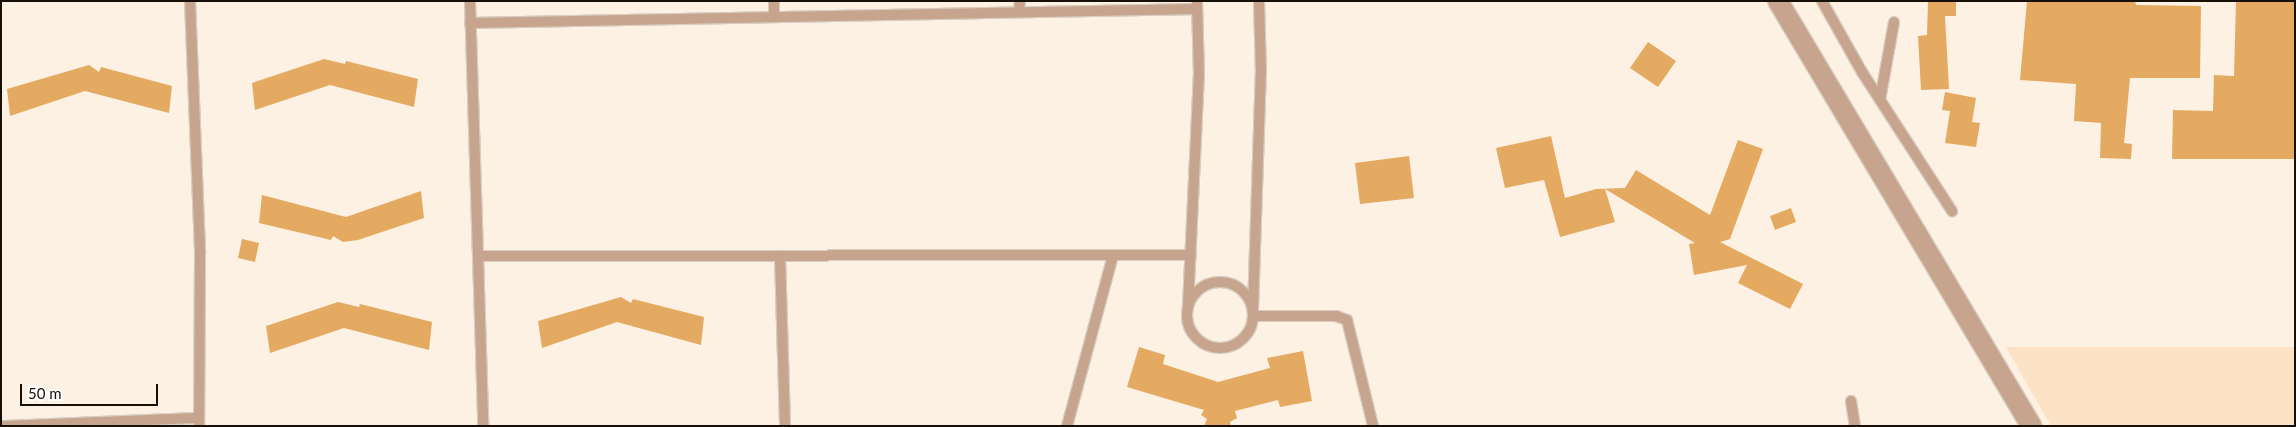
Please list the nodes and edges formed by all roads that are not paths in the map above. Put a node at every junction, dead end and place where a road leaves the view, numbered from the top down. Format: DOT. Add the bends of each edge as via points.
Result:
graph roads {
  1 [pos="190,1"];
  2 [pos="470,1"];
  3 [pos="774,1"];
  4 [pos="1020,1"];
  5 [pos="1259,1"];
  6 [pos="1778,1"];
  7 [pos="1822,1"];
  8 [pos="1197,5"];
  9 [pos="1019,12"];
  10 [pos="774,17"];
  11 [pos="1894,22"];
  12 [pos="470,23"];
  13 [pos="1880,100"];
  14 [pos="1952,210"];
  15 [pos="1113,255"];
  16 [pos="1190,255"];
  17 [pos="478,256"];
  18 [pos="780,256"];
  19 [pos="1188,306"];
  20 [pos="1254,313"];
  21 [pos="1851,401"];
  22 [pos="198,422"];
  23 [pos="3,426"];
  24 [pos="483,426"];
  25 [pos="785,426"];
  26 [pos="1067,426"];
  27 [pos="1373,426"];
  28 [pos="1855,426"];
  29 [pos="2031,426"];
  1 -- 22 [label="lane" via="200,254"];
  2 -- 12 [label="lane"];
  3 -- 10 [label="lane"];
  4 -- 9 [label="lane"];
  5 -- 20 [label="lane" via="1262,74"];
  6 -- 29 [label="street"];
  7 -- 13 [label="lane"];
  8 -- 9 [label="lane"];
  8 -- 16 [label="lane" via="1199,74"];
  9 -- 10 [label="lane"];
  10 -- 12 [label="lane"];
  11 -- 13 [label="lane"];
  12 -- 17 [label="lane"];
  13 -- 14 [label="lane"];
  15 -- 16 [label="lane"];
  15 -- 18 [label="lane"];
  15 -- 26 [label="lane"];
  16 -- 19 [label="lane"];
  17 -- 18 [label="lane"];
  17 -- 24 [label="lane"];
  18 -- 25 [label="lane"];
  19 -- 20 [label="lane" via="1201,288 1222,282 1242,290"];
  19 -- 20 [label="lane" via="1188,322 1194,336 1211,348 1226,348 1241,342 1248,334"];
  20 -- 27 [label="lane" via="1336,316 1347,320"];
  21 -- 28 [label="lane"];
  22 -- 23 [label="lane"];
}
